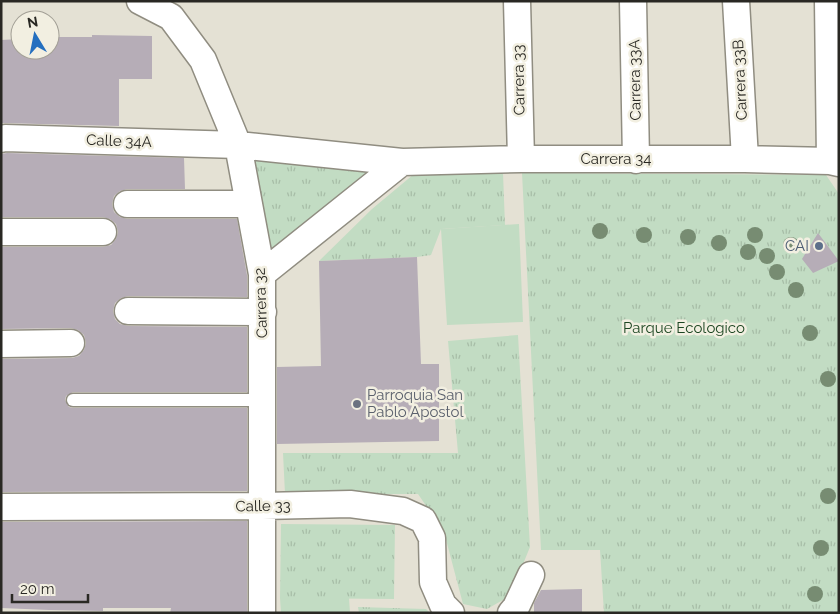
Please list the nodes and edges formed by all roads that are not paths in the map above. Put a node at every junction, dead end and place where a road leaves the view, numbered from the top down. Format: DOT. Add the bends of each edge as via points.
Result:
graph roads {
  1 [pos="140,1"];
  2 [pos="517,1"];
  3 [pos="633,1"];
  4 [pos="736,1"];
  5 [pos="828,1"];
  6 [pos="1,140"];
  7 [pos="238,145"];
  8 [pos="521,159"];
  9 [pos="745,159"];
  10 [pos="636,160"];
  11 [pos="402,162"];
  12 [pos="836,164"];
  13 [pos="127,204"];
  14 [pos="248,204"];
  15 [pos="1,232"];
  16 [pos="103,232"];
  17 [pos="262,274"];
  18 [pos="128,311"];
  19 [pos="263,312"];
  20 [pos="71,343"];
  21 [pos="1,344"];
  22 [pos="73,400"];
  23 [pos="263,400"];
  24 [pos="262,506"];
  25 [pos="1,507"];
  26 [pos="531,575"];
  27 [pos="262,613"];
  28 [pos="451,613"];
  29 [pos="511,613"];
  1 -- 7 [label="street, Carrera 32" via="171,17 203,60"];
  2 -- 8 [label="street, Carrera 33"];
  3 -- 10 [label="street, Carrera 33A"];
  4 -- 9 [label="street, Carrera 33B"];
  5 -- 12 [label="street"];
  6 -- 7 [label="street, Calle 34A"];
  7 -- 11 [label="street, Carrera 34"];
  7 -- 14 [label="street, Carrera 32"];
  8 -- 10 [label="street, Carrera 34"];
  8 -- 11 [label="street, Carrera 34"];
  9 -- 10 [label="street, Carrera 34"];
  9 -- 12 [label="street, Carrera 34"];
  11 -- 17 [label="street"];
  13 -- 14 [label="street"];
  14 -- 17 [label="street, Carrera 32"];
  15 -- 16 [label="street"];
  17 -- 19 [label="street, Carrera 32"];
  18 -- 19 [label="street"];
  19 -- 23 [label="street, Carrera 32"];
  20 -- 21 [label="street"];
  22 -- 23 [label="lane"];
  23 -- 24 [label="street, Carrera 32"];
  24 -- 25 [label="street, Calle 33"];
  24 -- 27 [label="street, Carrera 32"];
  24 -- 28 [label="street, Calle 33" via="350,504 403,510 423,520 432,538 433,582 443,605"];
  26 -- 29 [label="street"];
}
